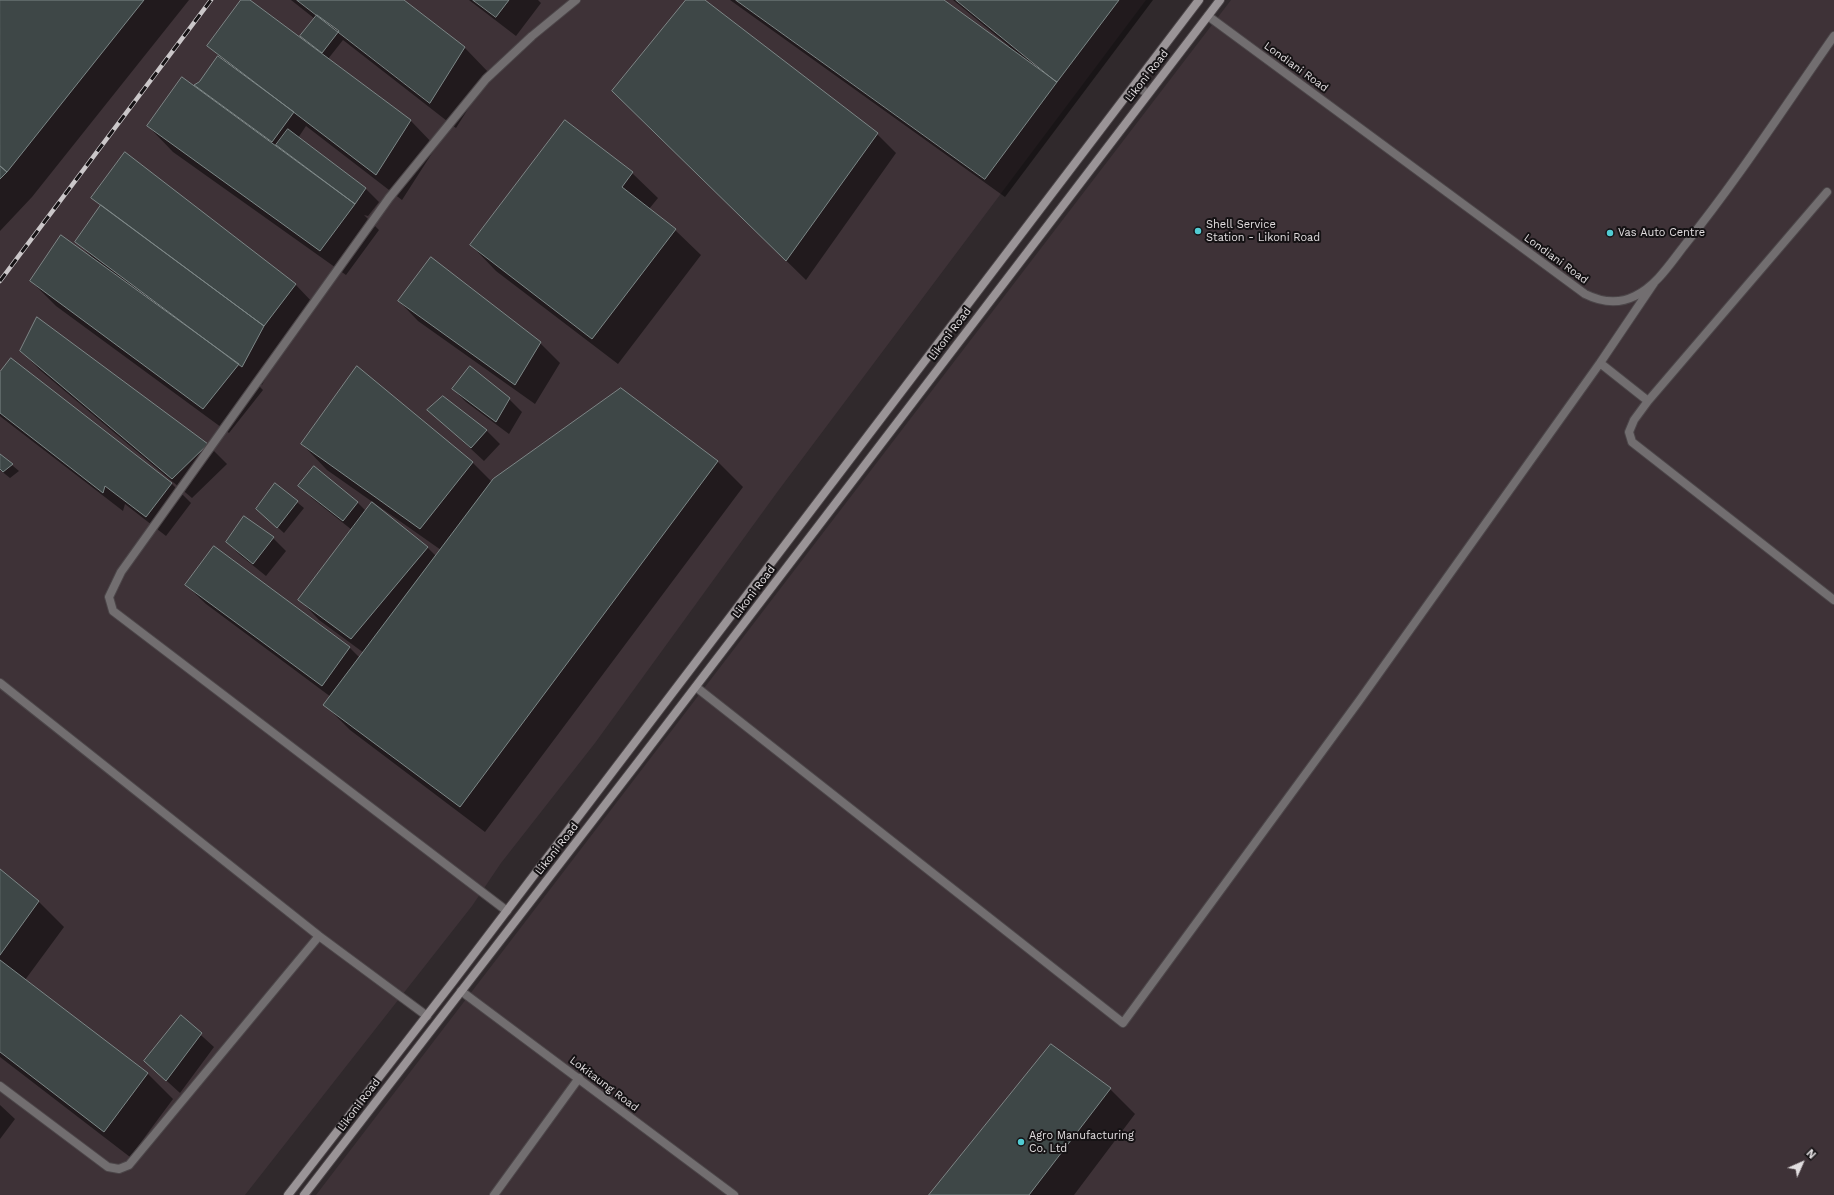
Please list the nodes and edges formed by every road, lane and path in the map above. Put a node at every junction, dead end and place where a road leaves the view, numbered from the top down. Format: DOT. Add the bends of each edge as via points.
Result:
graph roads {
  1 [pos="576,0"];
  2 [pos="1199,0"];
  3 [pos="1220,0"];
  4 [pos="1208,16"];
  5 [pos="1834,36"];
  6 [pos="1136,84"];
  7 [pos="1147,94"];
  8 [pos="1827,192"];
  9 [pos="1654,283"];
  10 [pos="1600,363"];
  11 [pos="1648,401"];
  12 [pos="1834,600"];
  13 [pos="684,677"];
  14 [pos="0,683"];
  15 [pos="696,687"];
  16 [pos="507,911"];
  17 [pos="319,936"];
  18 [pos="461,990"];
  19 [pos="427,1016"];
  20 [pos="579,1078"];
  21 [pos="0,1086"];
  22 [pos="288,1195"];
  23 [pos="304,1195"];
  24 [pos="494,1195"];
  25 [pos="734,1195"];
  1 -- 16 [label="lane" via="486,79 389,198 121,572 109,597 113,611"];
  2 -- 6 [label="street, Likoni Road"];
  3 -- 4 [label="street, Likoni Road"];
  4 -- 7 [label="street, Likoni Road"];
  4 -- 9 [label="lane, Londiani Road" via="1586,294 1598,300 1616,301 1635,296"];
  5 -- 9 [label="lane, Londiani Road" via="1709,216"];
  6 -- 7 [label="lane"];
  6 -- 13 [label="street, Likoni Road"];
  7 -- 15 [label="street, Likoni Road"];
  8 -- 11 [label="lane"];
  9 -- 10 [label="lane"];
  10 -- 11 [label="lane"];
  10 -- 15 [label="lane" via="1123,1023"];
  11 -- 12 [label="lane" via="1634,420 1629,432 1632,442"];
  13 -- 15 [label="street"];
  13 -- 16 [label="street, Likoni Road"];
  14 -- 17 [label="lane"];
  15 -- 18 [label="street, Likoni Road"];
  16 -- 19 [label="street, Likoni Road"];
  17 -- 19 [label="lane"];
  17 -- 21 [label="lane" via="129,1165 118,1169 108,1167"];
  18 -- 20 [label="lane, Lokitaung Road"];
  18 -- 23 [label="street, Likoni Road"];
  19 -- 22 [label="street, Likoni Road"];
  20 -- 24 [label="lane"];
  20 -- 25 [label="lane, Lokitaung Road"];
}
